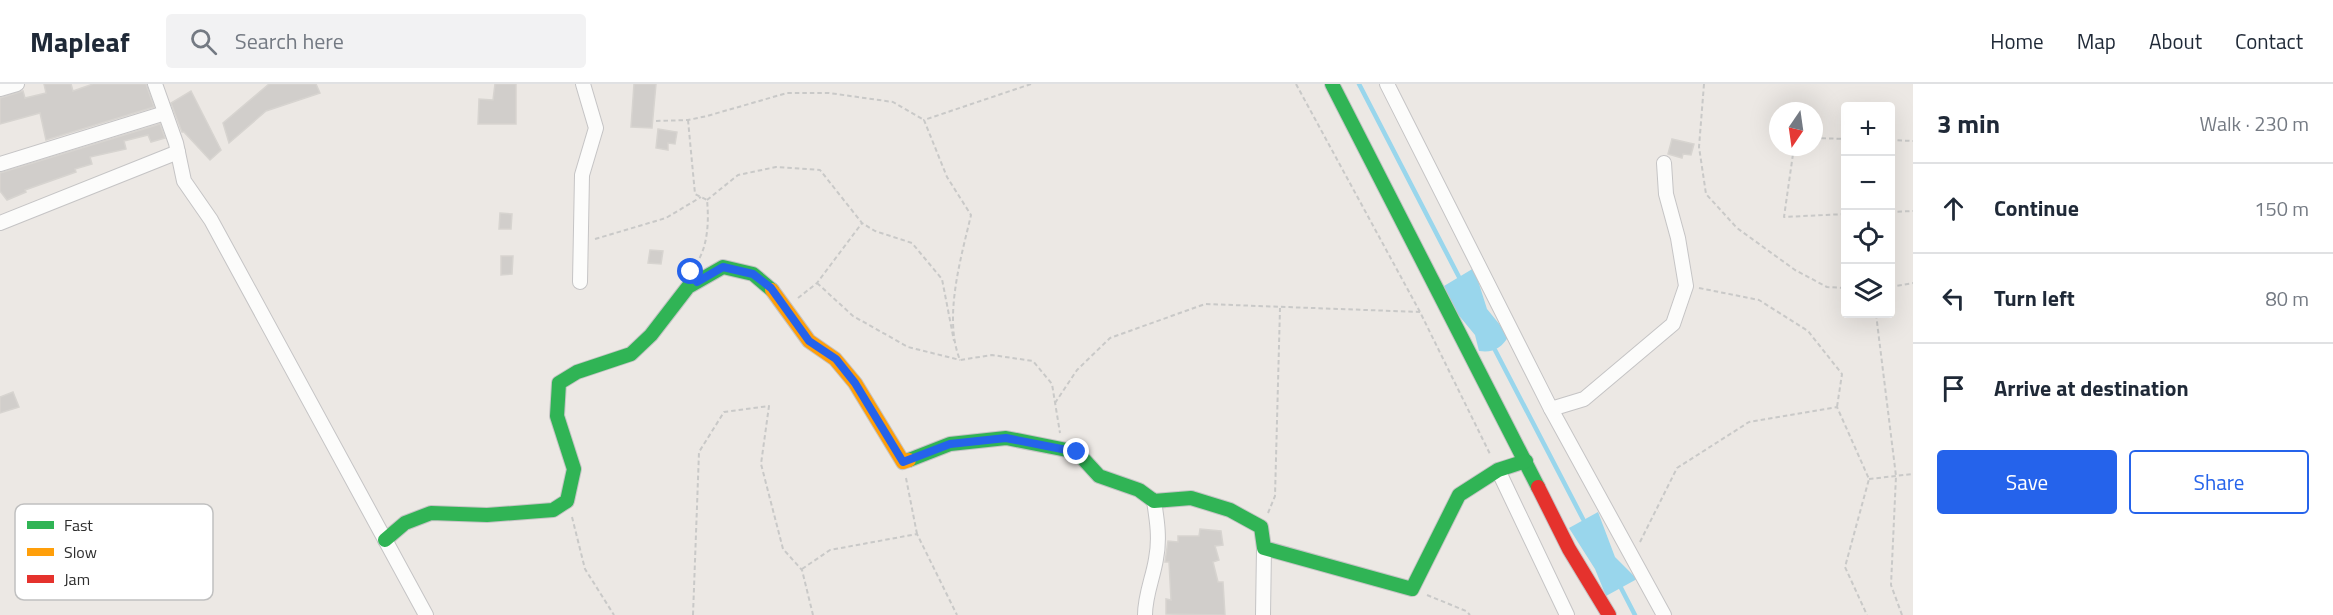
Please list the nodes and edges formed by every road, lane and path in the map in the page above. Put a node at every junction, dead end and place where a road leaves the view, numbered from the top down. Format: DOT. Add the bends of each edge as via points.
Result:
graph roads {
  1 [pos="17,84"];
  2 [pos="155,84"];
  3 [pos="583,84"];
  4 [pos="1030,84"];
  5 [pos="1296,84"];
  6 [pos="1332,84"];
  7 [pos="1387,84"];
  8 [pos="1704,84"];
  9 [pos="0,89"];
  10 [pos="165,113"];
  11 [pos="688,120"];
  12 [pos="924,120"];
  13 [pos="656,121"];
  14 [pos="1823,138"];
  15 [pos="1841,139"];
  16 [pos="1895,140"];
  17 [pos="1913,141"];
  18 [pos="177,152"];
  19 [pos="1793,156"];
  20 [pos="1664,163"];
  21 [pos="0,164"];
  22 [pos="701,197"];
  23 [pos="707,200"];
  24 [pos="1913,211"];
  25 [pos="1895,212"];
  26 [pos="1841,214"];
  27 [pos="0,223"];
  28 [pos="862,223"];
  29 [pos="581,243"];
  30 [pos="580,282"];
  31 [pos="697,282"];
  32 [pos="817,283"];
  33 [pos="1913,283"];
  34 [pos="1895,285"];
  35 [pos="1686,286"];
  36 [pos="1841,288"];
  37 [pos="1280,308"];
  38 [pos="784,310"];
  39 [pos="1420,312"];
  40 [pos="1876,318"];
  41 [pos="955,347"];
  42 [pos="960,360"];
  43 [pos="1055,403"];
  44 [pos="1837,407"];
  45 [pos="1551,409"];
  46 [pos="1077,452"];
  47 [pos="1526,461"];
  48 [pos="903,462"];
  49 [pos="1498,470"];
  50 [pos="1913,474"];
  51 [pos="1896,476"];
  52 [pos="1869,479"];
  53 [pos="1154,501"];
  54 [pos="558,507"];
  55 [pos="1261,527"];
  56 [pos="917,534"];
  57 [pos="385,540"];
  58 [pos="1264,548"];
  59 [pos="1634,559"];
  60 [pos="802,570"];
  61 [pos="1412,589"];
  62 [pos="426,615"];
  63 [pos="614,615"];
  64 [pos="693,615"];
  65 [pos="813,615"];
  66 [pos="957,615"];
  67 [pos="1145,615"];
  68 [pos="1263,615"];
  69 [pos="1470,615"];
  70 [pos="1567,615"];
  71 [pos="1609,615"];
  72 [pos="1664,615"];
  73 [pos="1867,615"];
  74 [pos="1902,615"];
  1 -- 9 [label="street"];
  2 -- 10 [label="street"];
  3 -- 29 [label="street" via="596,128 582,175"];
  4 -- 12 [label="path"];
  5 -- 39 [label="path"];
  6 -- 47 [label="street"];
  7 -- 45 [label="street"];
  8 -- 36 [label="path" via="1699,147 1706,194 1737,228 1795,270 1827,287"];
  10 -- 18 [label="street"];
  10 -- 21 [label="street"];
  11 -- 12 [label="path" via="787,93 829,93 893,102"];
  11 -- 13 [label="path"];
  11 -- 22 [label="path" via="695,194"];
  12 -- 41 [label="path" via="947,177 971,215 955,286"];
  14 -- 15 [label="path"];
  16 -- 17 [label="path"];
  18 -- 27 [label="street"];
  18 -- 57 [label="street" via="189,190 211,220"];
  19 -- 26 [label="path" via="1784,217"];
  20 -- 35 [label="street" via="1666,194"];
  22 -- 23 [label="path"];
  22 -- 29 [label="path" via="666,218"];
  23 -- 28 [label="path" via="738,175 776,167 820,170"];
  23 -- 31 [label="path" via="704,251 691,272"];
  24 -- 25 [label="path"];
  28 -- 32 [label="path"];
  28 -- 41 [label="path" via="912,243 942,279"];
  29 -- 30 [label="street"];
  31 -- 38 [label="street" via="723,267 753,274 771,288"];
  31 -- 54 [label="street" via="688,287 631,354 577,372 559,383 554,402 559,430 574,466 567,501"];
  32 -- 38 [label="path"];
  32 -- 42 [label="path" via="853,316 908,347"];
  33 -- 34 [label="path"];
  35 -- 44 [label="path" via="1759,300 1808,331 1842,374"];
  35 -- 45 [label="street" via="1672,324 1584,399"];
  37 -- 39 [label="path"];
  37 -- 43 [label="path" via="1205,304 1110,338 1077,370"];
  37 -- 55 [label="path" via="1275,496"];
  38 -- 48 [label="street" via="809,341 836,359 855,383"];
  39 -- 49 [label="path"];
  40 -- 51 [label="path"];
  41 -- 42 [label="path"];
  42 -- 43 [label="path" via="992,355 1033,360 1052,384"];
  43 -- 46 [label="path" via="1059,432"];
  44 -- 52 [label="path"];
  44 -- 59 [label="path" via="1749,422 1677,468 1644,530"];
  45 -- 59 [label="street"];
  46 -- 48 [label="street" via="1006,438 950,444"];
  46 -- 53 [label="street" via="1100,476 1139,490"];
  47 -- 49 [label="street"];
  47 -- 71 [label="street" via="1569,549"];
  48 -- 56 [label="path"];
  49 -- 61 [label="street" via="1459,495"];
  49 -- 70 [label="street"];
  50 -- 51 [label="path"];
  51 -- 52 [label="path"];
  51 -- 74 [label="path" via="1891,585"];
  52 -- 73 [label="path" via="1845,567"];
  53 -- 55 [label="street" via="1191,498 1230,510"];
  53 -- 67 [label="street" via="1159,537"];
  54 -- 57 [label="street" via="487,515 431,513 405,523"];
  54 -- 63 [label="path" via="572,516 585,568"];
  55 -- 58 [label="street"];
  56 -- 60 [label="path" via="830,550"];
  56 -- 66 [label="path"];
  57 -- 62 [label="street"];
  58 -- 61 [label="street"];
  58 -- 68 [label="street"];
  59 -- 72 [label="street"];
  60 -- 64 [label="path" via="783,549 761,464 770,406 724,412 699,452"];
  60 -- 65 [label="path"];
  61 -- 69 [label="path"];
}
